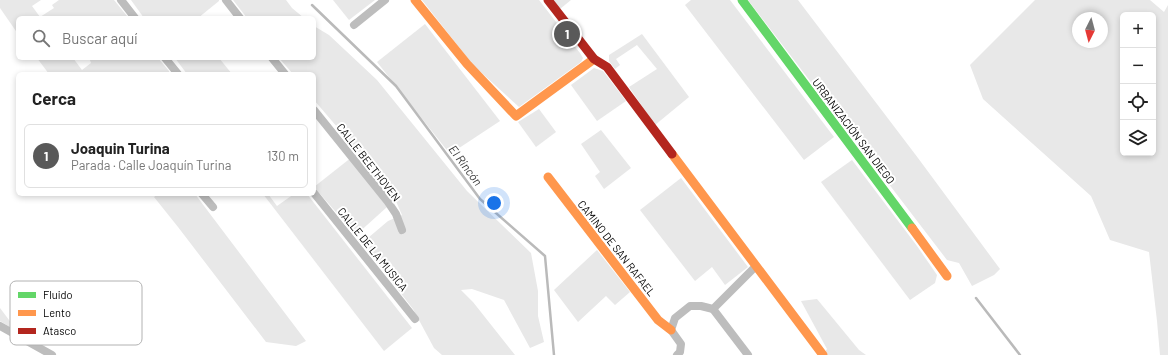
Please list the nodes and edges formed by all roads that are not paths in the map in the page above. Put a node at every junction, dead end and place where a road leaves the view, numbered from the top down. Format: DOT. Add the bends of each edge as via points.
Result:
graph roads {
  1 [pos="121,0"];
  2 [pos="226,0"];
  3 [pos="385,0"];
  4 [pos="415,0"];
  5 [pos="548,0"];
  6 [pos="742,0"];
  7 [pos="133,16"];
  8 [pos="238,16"];
  9 [pos="354,25"];
  10 [pos="594,59"];
  11 [pos="167,60"];
  12 [pos="274,60"];
  13 [pos="176,72"];
  14 [pos="283,72"];
  15 [pos="316,112"];
  16 [pos="548,177"];
  17 [pos="316,195"];
  18 [pos="204,196"];
  19 [pos="213,207"];
  20 [pos="402,230"];
  21 [pos="756,266"];
  22 [pos="947,276"];
  23 [pos="713,309"];
  24 [pos="415,319"];
  25 [pos="0,326"];
  26 [pos="671,330"];
  27 [pos="10,332"];
  28 [pos="34,345"];
  29 [pos="52,355"];
  30 [pos="677,355"];
  31 [pos="748,355"];
  32 [pos="823,355"];
  1 -- 7 [label="street"];
  2 -- 8 [label="street"];
  3 -- 9 [label="street"];
  4 -- 10 [label="street" via="466,64 516,116"];
  5 -- 10 [label="street"];
  6 -- 22 [label="street, URBANIZACIÓN SAN DIEGO"];
  10 -- 21 [label="street" via="607,67"];
  11 -- 13 [label="street"];
  12 -- 14 [label="street"];
  15 -- 20 [label="street, CALLE BEETHOVEN" via="388,202"];
  16 -- 26 [label="street, CAMINO DE SAN RAFAEL" via="658,320"];
  17 -- 24 [label="street, CALLE DE LA MUSICA"];
  18 -- 19 [label="street"];
  21 -- 23 [label="street"];
  21 -- 32 [label="street"];
  23 -- 26 [label="street" via="690,306 675,318"];
  23 -- 31 [label="street"];
  25 -- 27 [label="street"];
  26 -- 30 [label="street" via="680,344 680,352"];
  28 -- 29 [label="street"];
}
